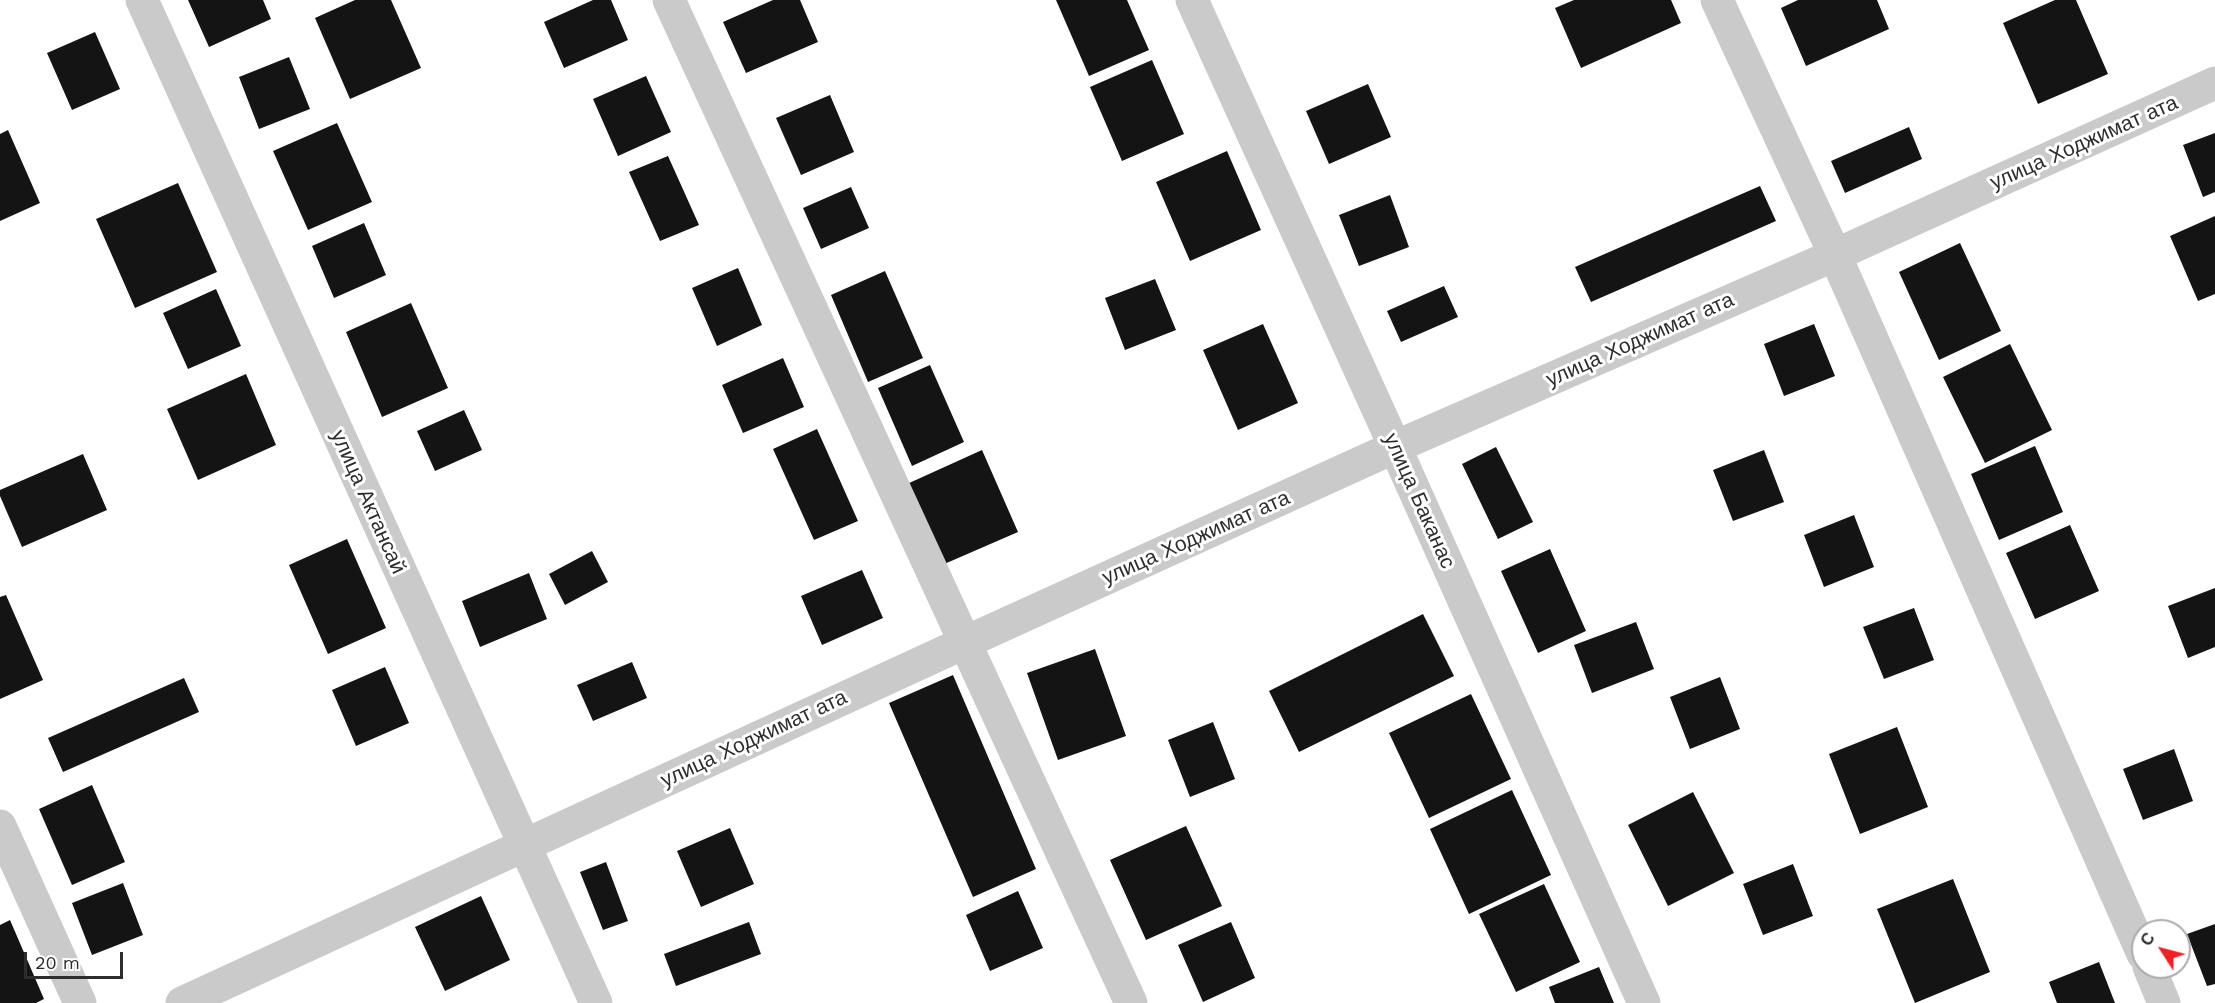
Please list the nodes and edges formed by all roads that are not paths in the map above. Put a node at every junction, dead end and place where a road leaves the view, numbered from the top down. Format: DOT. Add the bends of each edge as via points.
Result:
graph roads {
  1 [pos="141,0"];
  2 [pos="669,0"];
  3 [pos="1191,0"];
  4 [pos="1718,0"];
  5 [pos="2215,83"];
  6 [pos="1835,255"];
  7 [pos="1395,447"];
  8 [pos="966,642"];
  9 [pos="0,826"];
  10 [pos="523,845"];
  11 [pos="2131,927"];
  12 [pos="2154,979"];
  13 [pos="80,1003"];
  14 [pos="182,1003"];
  15 [pos="596,1003"];
  16 [pos="1131,1003"];
  17 [pos="1644,1003"];
  18 [pos="2164,1003"];
  1 -- 10 [label="street, улица Актансай"];
  2 -- 8 [label="street"];
  3 -- 7 [label="street, улица Баканас"];
  4 -- 6 [label="street"];
  5 -- 6 [label="street, улица Ходжимат ата"];
  6 -- 7 [label="street, улица Ходжимат ата"];
  6 -- 11 [label="street"];
  7 -- 8 [label="street, улица Ходжимат ата"];
  7 -- 17 [label="street, улица Баканас"];
  8 -- 10 [label="street, улица Ходжимат ата"];
  8 -- 16 [label="street"];
  9 -- 13 [label="street"];
  10 -- 14 [label="street, улица Ходжимат ата"];
  10 -- 15 [label="street, улица Актансай"];
  12 -- 18 [label="street"];
}
